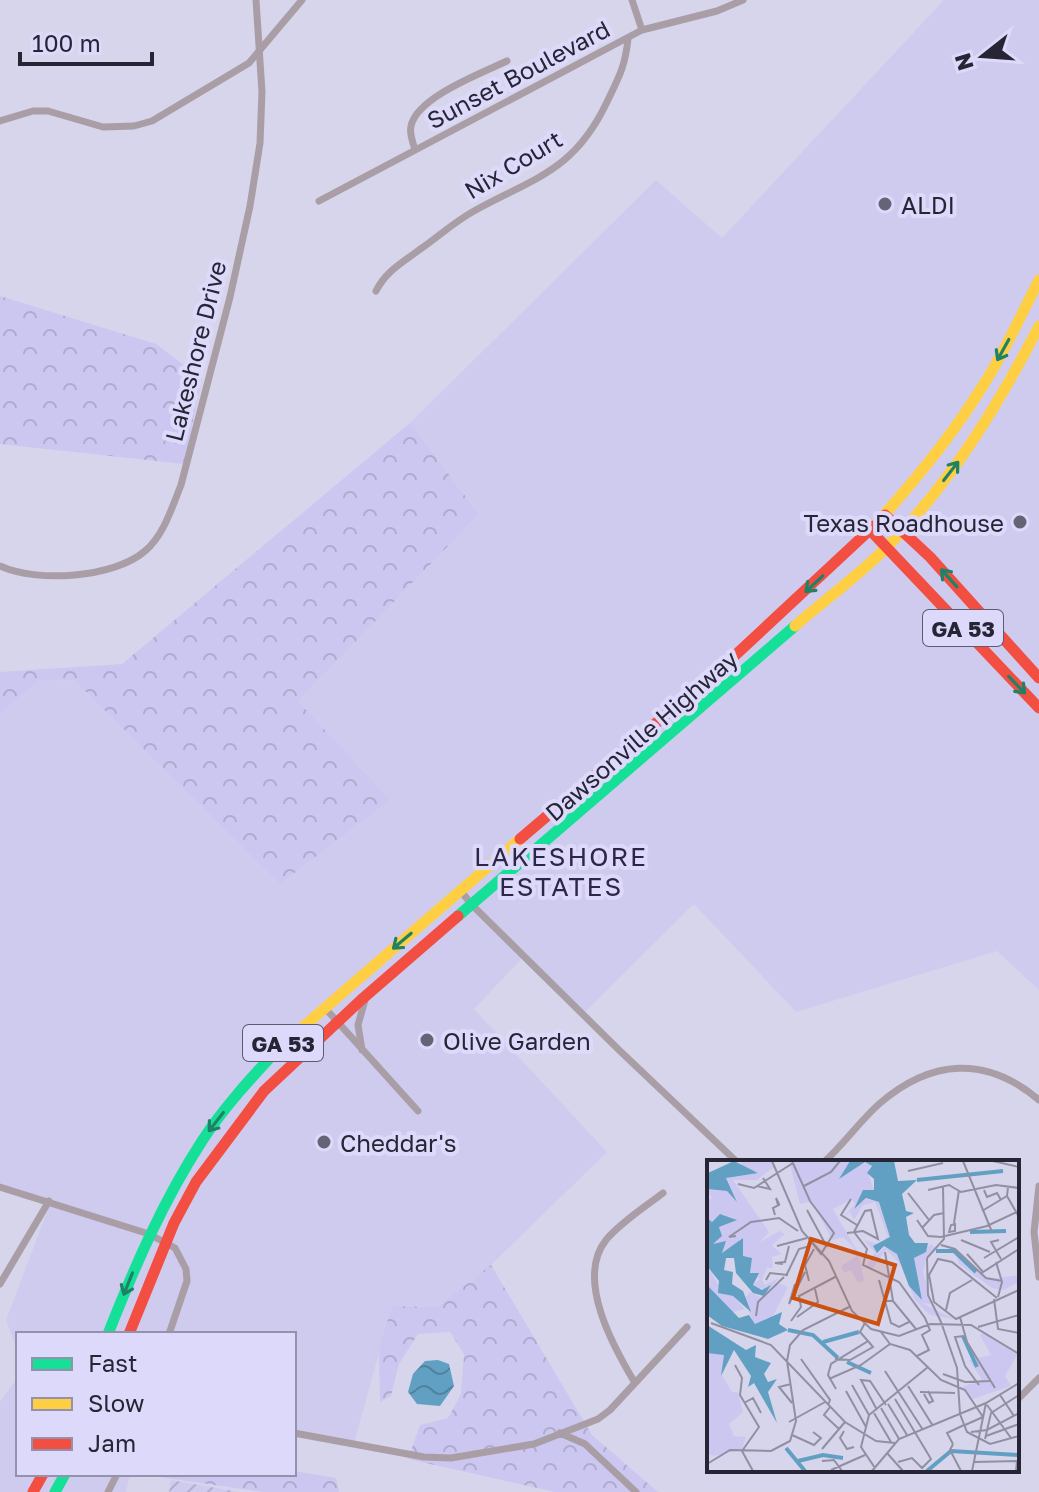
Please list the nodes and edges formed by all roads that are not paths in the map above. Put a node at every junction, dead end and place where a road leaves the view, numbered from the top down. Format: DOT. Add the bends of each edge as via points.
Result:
graph roads {
  1 [pos="256,0"];
  2 [pos="302,0"];
  3 [pos="632,0"];
  4 [pos="743,0"];
  5 [pos="642,30"];
  6 [pos="628,39"];
  7 [pos="260,53"];
  8 [pos="507,61"];
  9 [pos="0,121"];
  10 [pos="415,150"];
  11 [pos="319,201"];
  12 [pos="1039,280"];
  13 [pos="376,291"];
  14 [pos="1039,326"];
  15 [pos="885,515"];
  16 [pos="870,530"];
  17 [pos="902,532"];
  18 [pos="887,547"];
  19 [pos="0,566"];
  20 [pos="1039,678"];
  21 [pos="1039,708"];
  22 [pos="599,771"];
  23 [pos="612,784"];
  24 [pos="461,891"];
  25 [pos="471,904"];
  26 [pos="368,994"];
  27 [pos="325,1008"];
  28 [pos="336,1023"];
  29 [pos="362,1052"];
  30 [pos="1039,1100"];
  31 [pos="418,1111"];
  32 [pos="735,1160"];
  33 [pos="826,1160"];
  34 [pos="1039,1186"];
  35 [pos="0,1187"];
  36 [pos="663,1193"];
  37 [pos="49,1201"];
  38 [pos="149,1234"];
  39 [pos="166,1241"];
  40 [pos="1039,1277"];
  41 [pos="0,1284"];
  42 [pos="687,1327"];
  43 [pos="109,1332"];
  44 [pos="130,1332"];
  45 [pos="170,1332"];
  46 [pos="1039,1378"];
  47 [pos="635,1383"];
  48 [pos="1019,1398"];
  49 [pos="296,1433"];
  50 [pos="560,1433"];
  51 [pos="114,1488"];
  52 [pos="108,1492"];
  53 [pos="636,1492"];
  1 -- 7 [label="street, Lakeshore Drive"];
  2 -- 7 [label="street"];
  3 -- 5 [label="street"];
  4 -- 5 [label="street, Sunset Boulevard"];
  5 -- 6 [label="street, Sunset Boulevard"];
  6 -- 10 [label="street, Sunset Boulevard"];
  6 -- 13 [label="street, Nix Court" via="626,63 576,151 450,227 394,267"];
  7 -- 9 [label="street" via="169,112 134,126 103,127 38,111"];
  7 -- 19 [label="street, Lakeshore Drive" via="260,143 250,206 181,485 160,534 137,557 96,571 29,576"];
  8 -- 10 [label="street" via="448,90 415,114 410,127"];
  10 -- 11 [label="street, Sunset Boulevard"];
  12 -- 15 [label="main road, Dawsonville Highway, one-way" via="986,382"];
  17 -- 14 [label="main road, Dawsonville Highway, one-way" via="974,441"];
  15 -- 16 [label="main road, Dawsonville Highway / GA 53"];
  15 -- 17 [label="main road, GA 53"];
  16 -- 18 [label="main road"];
  16 -- 22 [label="main road, Dawsonville Highway / GA 53, one-way" via="729,661"];
  17 -- 18 [label="main road, Dawsonville Highway"];
  20 -- 17 [label="main road, GA 53, one-way"];
  18 -- 21 [label="main road, GA 53, one-way"];
  18 -- 23 [label="main road, Dawsonville Highway / GA 53"];
  22 -- 23 [label="main road"];
  22 -- 24 [label="main road, Dawsonville Highway / GA 53"];
  23 -- 25 [label="main road, Dawsonville Highway / GA 53"];
  24 -- 25 [label="street"];
  24 -- 27 [label="main road, Dawsonville Highway / GA 53, one-way"];
  25 -- 26 [label="main road, Dawsonville Highway / GA 53"];
  25 -- 32 [label="street"];
  26 -- 28 [label="main road, Dawsonville Highway / GA 53"];
  26 -- 29 [label="street" via="358,1025"];
  27 -- 28 [label="street"];
  27 -- 38 [label="main road, Dawsonville Highway / GA 53, one-way" via="289,1037 240,1091 204,1138"];
  28 -- 29 [label="street"];
  28 -- 39 [label="main road, Dawsonville Highway / GA 53" via="246,1113 196,1182"];
  29 -- 31 [label="street"];
  30 -- 33 [label="street" via="986,1069 924,1076 879,1105"];
  34 -- 40 [label="street" via="1034,1232"];
  35 -- 37 [label="street"];
  36 -- 47 [label="street" via="618,1229 598,1253 596,1295"];
  37 -- 38 [label="street"];
  37 -- 41 [label="street"];
  38 -- 39 [label="street"];
  38 -- 43 [label="main road, GA 53, one-way"];
  39 -- 44 [label="main road, Dawsonville Highway / GA 53"];
  39 -- 45 [label="street" via="181,1257 187,1281"];
  42 -- 47 [label="street"];
  46 -- 48 [label="street"];
  47 -- 50 [label="street" via="598,1419"];
  49 -- 50 [label="street" via="451,1458 534,1444"];
  50 -- 53 [label="street" via="585,1444"];
  51 -- 52 [label="street"];
}
